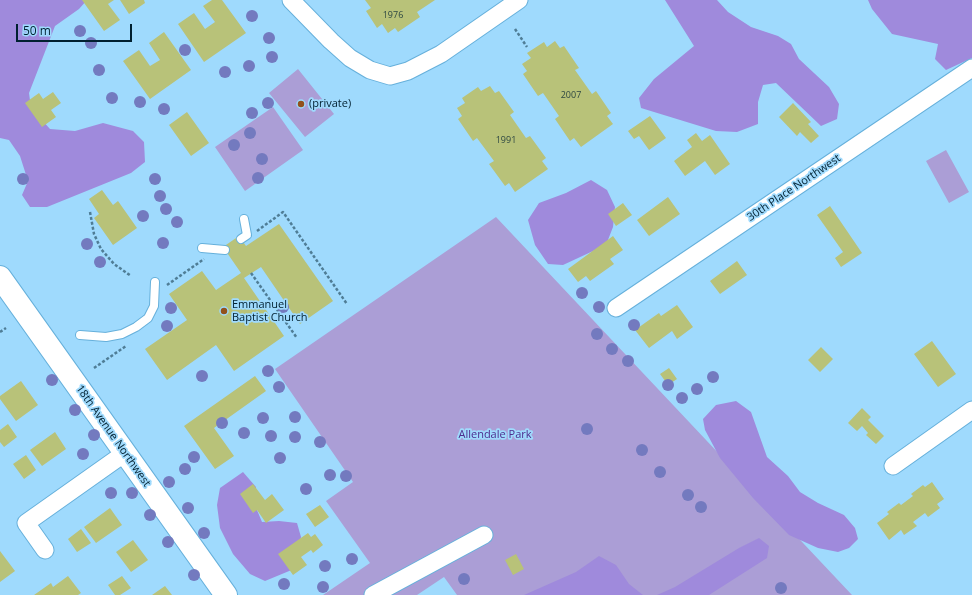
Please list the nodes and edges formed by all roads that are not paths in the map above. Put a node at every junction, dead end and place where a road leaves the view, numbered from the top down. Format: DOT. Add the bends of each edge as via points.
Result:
graph roads {
  1 [pos="291,0"];
  2 [pos="519,0"];
  3 [pos="972,68"];
  4 [pos="244,219"];
  5 [pos="241,239"];
  6 [pos="202,248"];
  7 [pos="225,250"];
  8 [pos="0,277"];
  9 [pos="155,282"];
  10 [pos="616,308"];
  11 [pos="80,335"];
  12 [pos="972,410"];
  13 [pos="125,453"];
  14 [pos="893,466"];
  15 [pos="484,535"];
  16 [pos="45,550"];
  17 [pos="226,595"];
  18 [pos="373,595"];
  1 -- 2 [label="street" via="350,58 370,70 390,76 408,71 441,54"];
  3 -- 10 [label="street, 30th Place Northwest"];
  4 -- 5 [label="lane" via="247,235"];
  6 -- 7 [label="lane"];
  8 -- 13 [label="main road, 18th Avenue Northwest"];
  9 -- 11 [label="lane" via="154,306 148,318 136,327 122,334 106,337"];
  12 -- 14 [label="street"];
  13 -- 16 [label="street" via="26,523"];
  13 -- 17 [label="main road, 18th Avenue Northwest"];
  15 -- 18 [label="street"];
}
